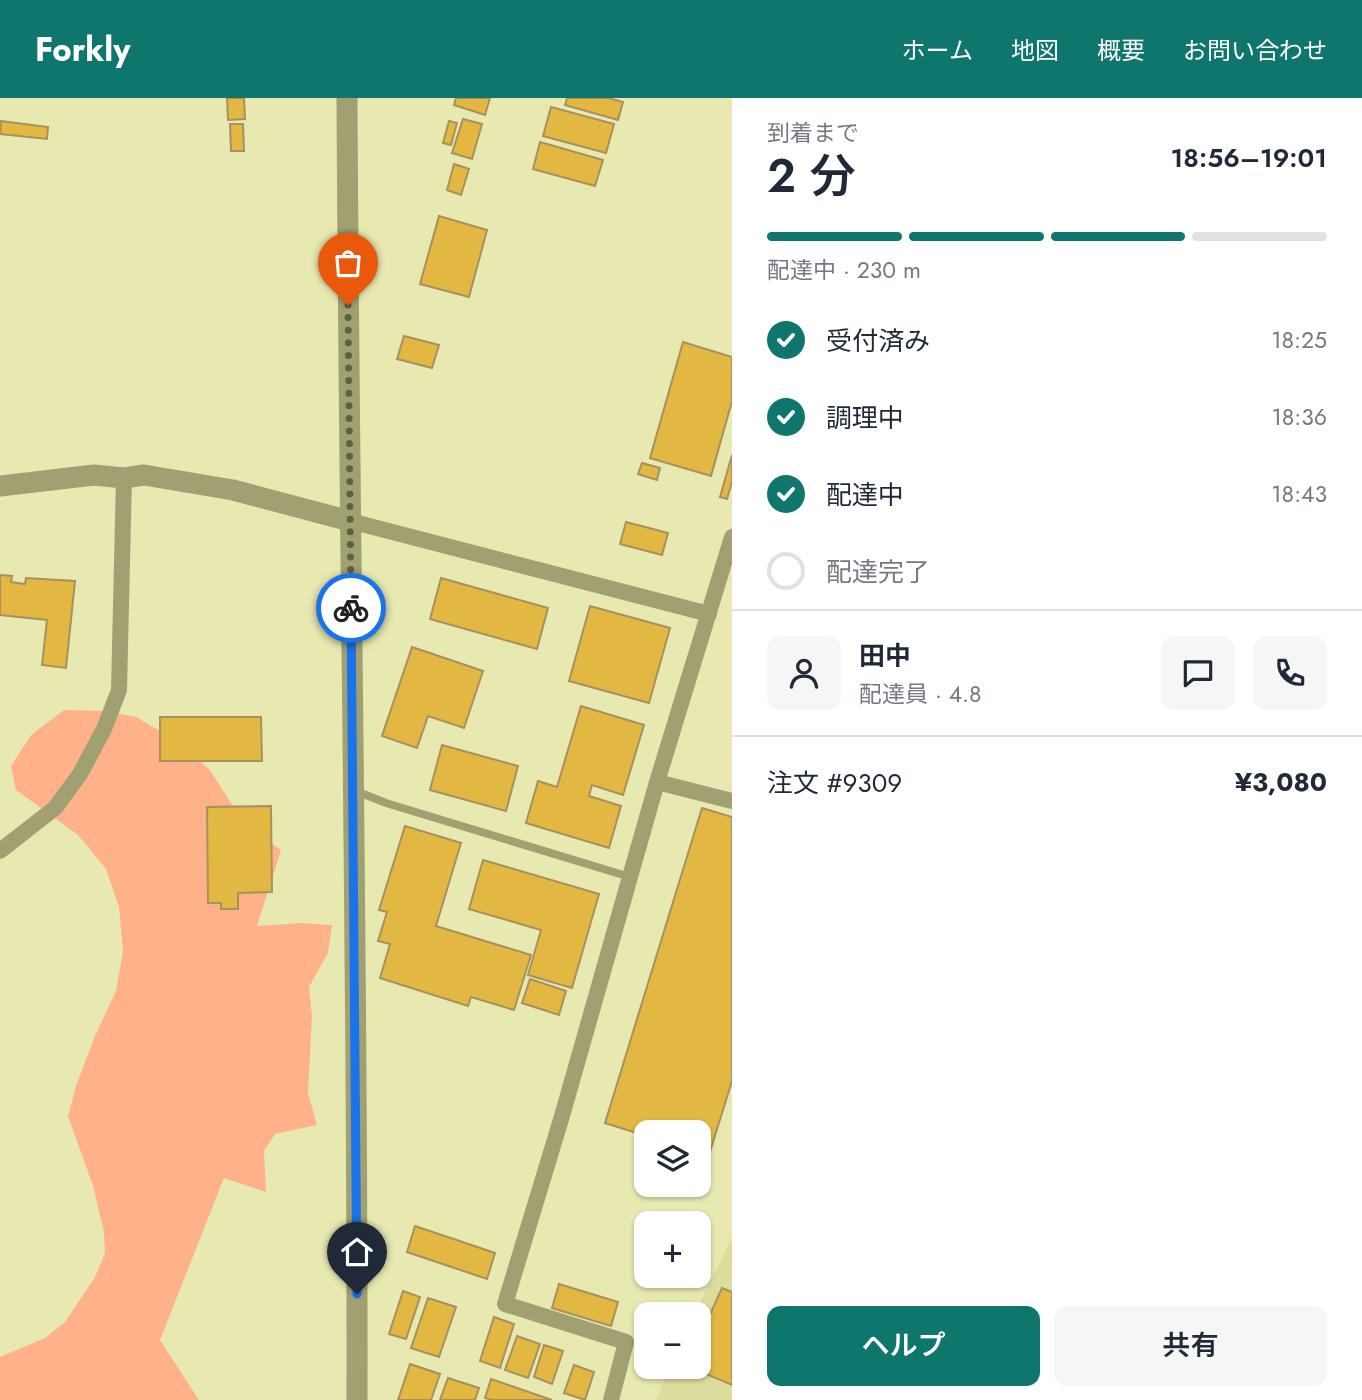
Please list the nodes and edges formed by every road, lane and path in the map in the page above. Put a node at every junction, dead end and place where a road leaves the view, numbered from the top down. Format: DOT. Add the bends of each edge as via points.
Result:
graph roads {
  1 [pos="347,98"];
  2 [pos="124,478"];
  3 [pos="0,486"];
  4 [pos="350,521"];
  5 [pos="732,537"];
  6 [pos="709,614"];
  7 [pos="657,782"];
  8 [pos="353,790"];
  9 [pos="732,801"];
  10 [pos="0,851"];
  11 [pos="630,877"];
  12 [pos="357,1400"];
  13 [pos="611,1400"];
  1 -- 4 [label="street"];
  2 -- 3 [label="street" via="94,475"];
  2 -- 4 [label="street" via="144,475 184,480"];
  2 -- 10 [label="street" via="119,690 80,774 55,808"];
  4 -- 6 [label="street"];
  4 -- 8 [label="street"];
  5 -- 6 [label="street"];
  6 -- 7 [label="street"];
  7 -- 9 [label="street"];
  7 -- 11 [label="street"];
  8 -- 11 [label="lane"];
  8 -- 12 [label="street"];
  11 -- 13 [label="street" via="505,1304 626,1342"];
}
